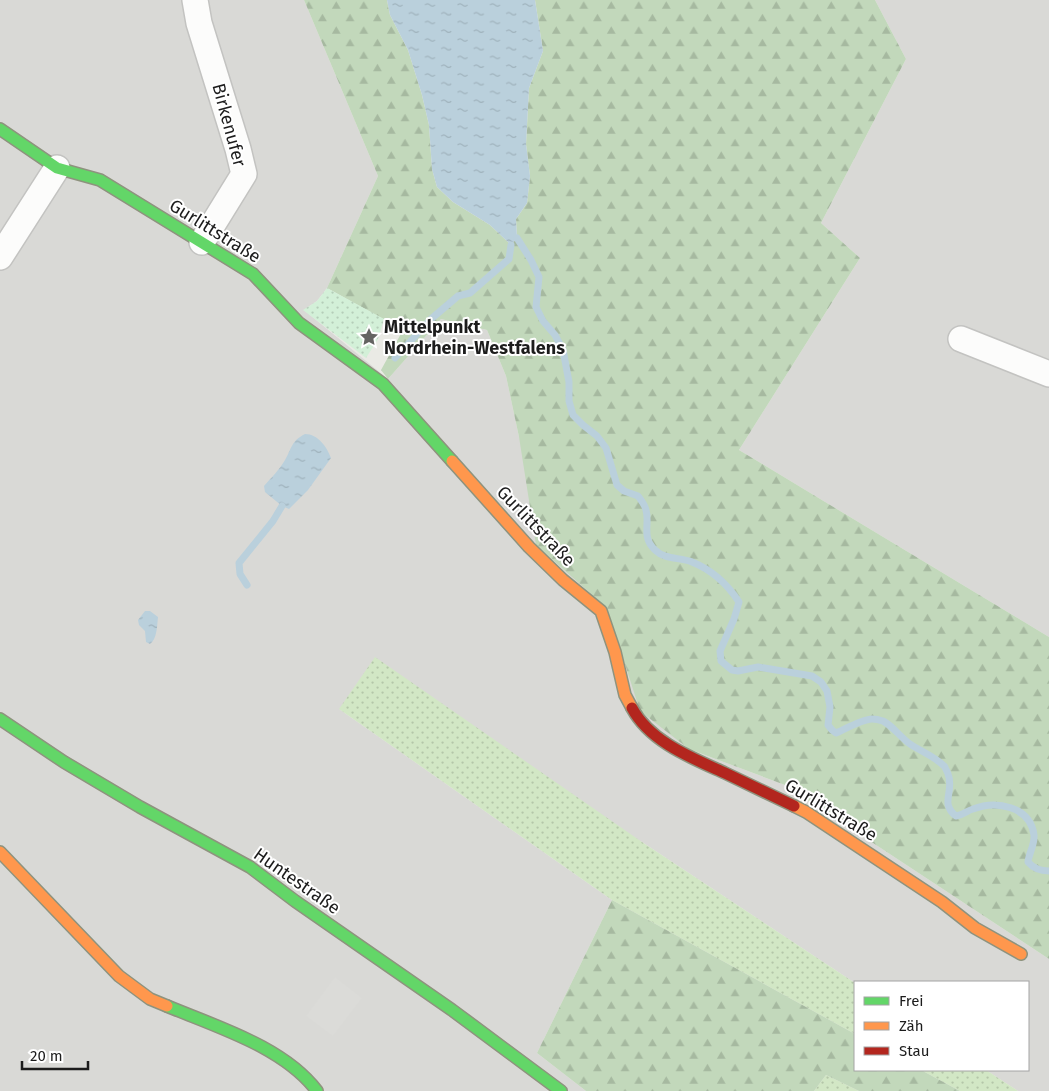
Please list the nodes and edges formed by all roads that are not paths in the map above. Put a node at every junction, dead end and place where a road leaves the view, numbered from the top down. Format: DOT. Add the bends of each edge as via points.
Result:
graph roads {
  1 [pos="195,0"];
  2 [pos="0,129"];
  3 [pos="57,168"];
  4 [pos="202,242"];
  5 [pos="0,256"];
  6 [pos="961,339"];
  7 [pos="1049,374"];
  8 [pos="0,719"];
  9 [pos="0,852"];
  10 [pos="1021,954"];
  11 [pos="317,1091"];
  12 [pos="561,1091"];
  1 -- 4 [label="street, Birkenufer" via="244,174"];
  2 -- 3 [label="street, Gurlittstraße"];
  3 -- 4 [label="street, Gurlittstraße" via="100,180"];
  3 -- 5 [label="street"];
  4 -- 10 [label="street, Gurlittstraße" via="253,274 299,323 384,384 528,547 601,611 625,696 636,716 652,732 687,755 806,812 942,902 975,928"];
  6 -- 7 [label="street"];
  8 -- 12 [label="street, Huntestraße" via="140,807 250,867"];
  9 -- 11 [label="street" via="119,976 150,999 263,1047 287,1061"];
}
